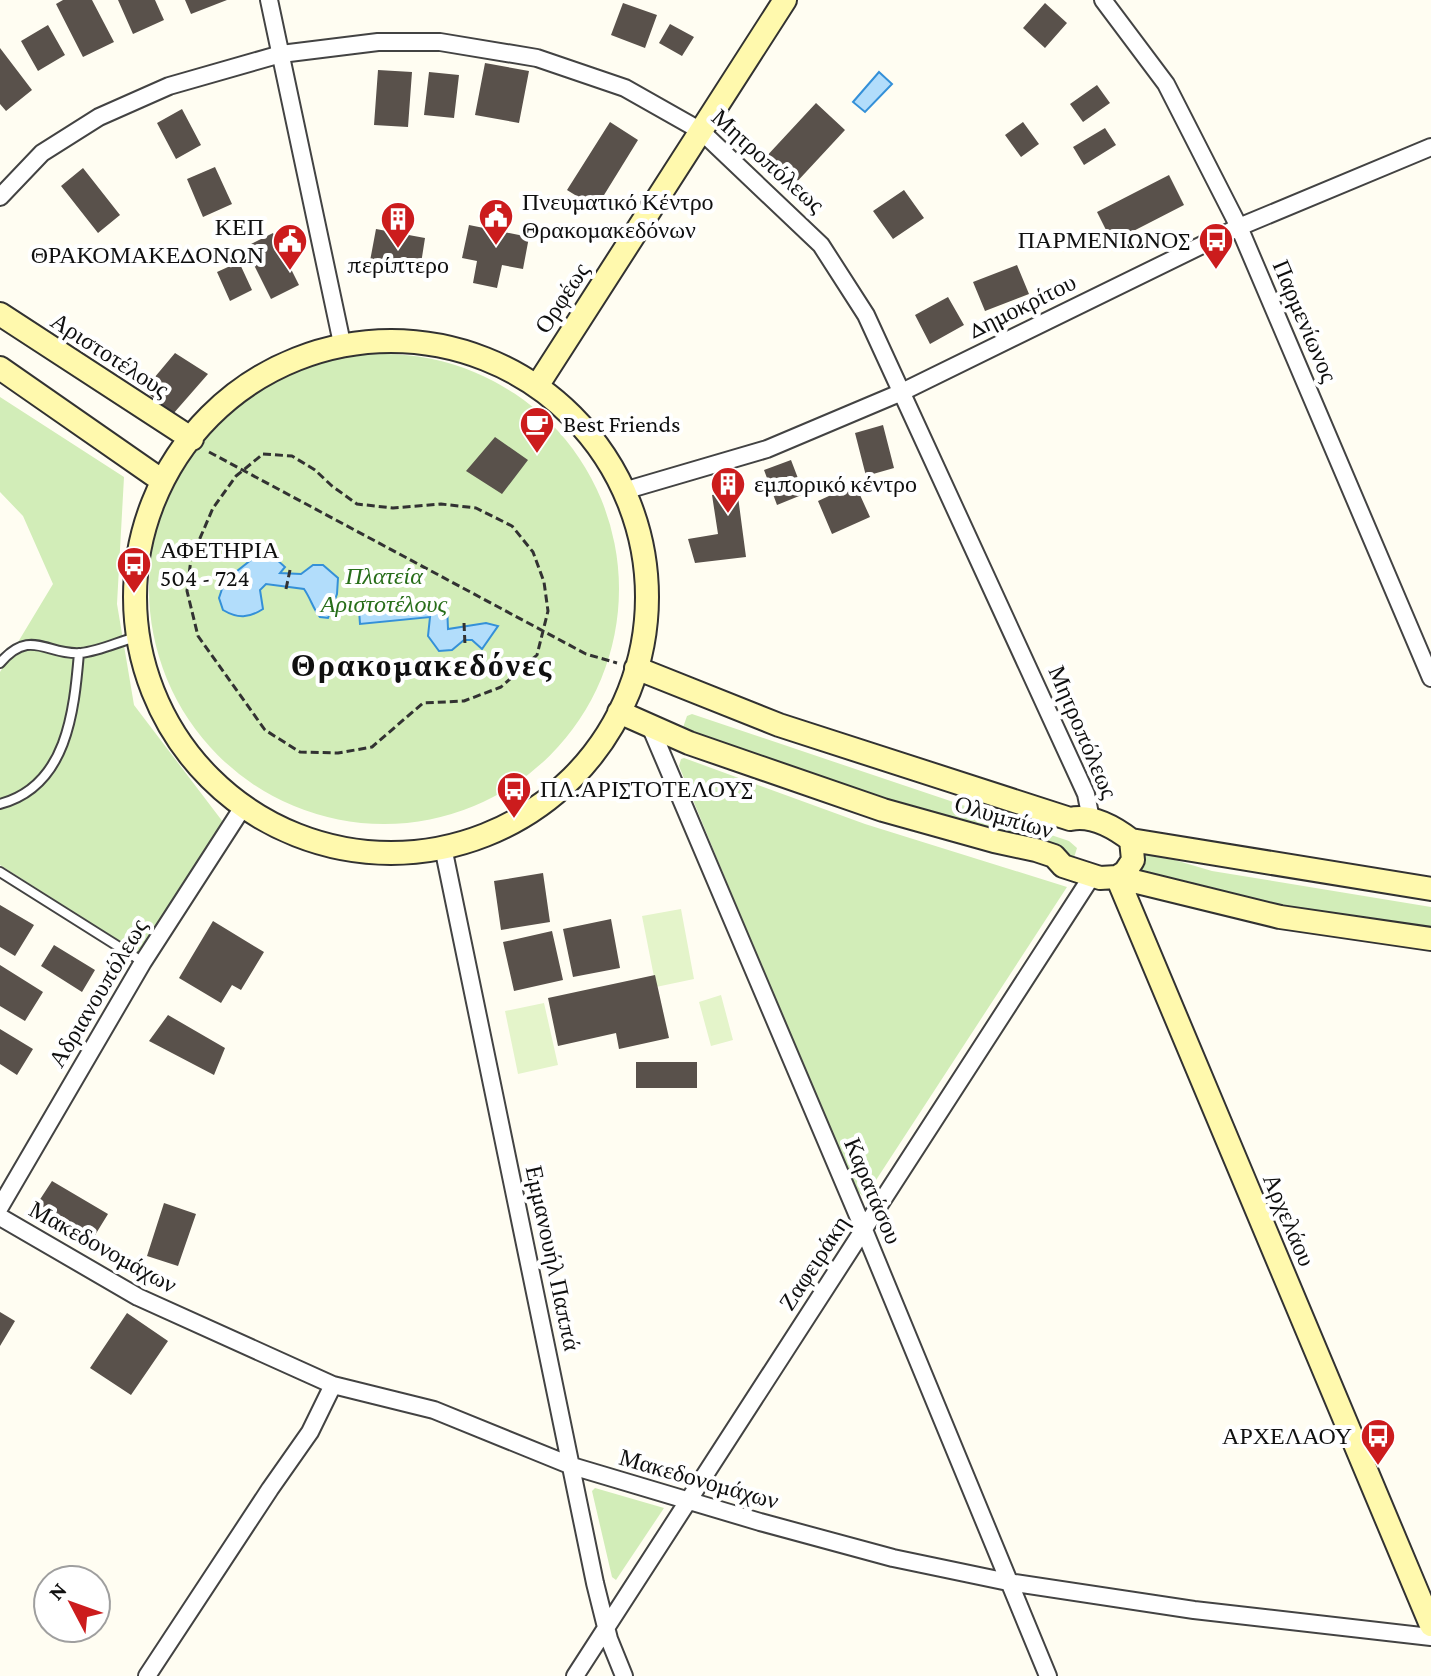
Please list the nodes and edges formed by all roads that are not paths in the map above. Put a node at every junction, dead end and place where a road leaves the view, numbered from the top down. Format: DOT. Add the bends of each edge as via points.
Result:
graph roads {
  1 [pos="269,0"];
  2 [pos="785,0"];
  3 [pos="1103,0"];
  4 [pos="281,54"];
  5 [pos="701,131"];
  6 [pos="1431,147"];
  7 [pos="0,197"];
  8 [pos="1239,227"];
  9 [pos="0,314"];
  10 [pos="343,348"];
  11 [pos="0,368"];
  12 [pos="539,383"];
  13 [pos="902,392"];
  14 [pos="200,445"];
  15 [pos="161,480"];
  16 [pos="627,490"];
  17 [pos="136,637"];
  18 [pos="79,653"];
  19 [pos="0,663"];
  20 [pos="636,668"];
  21 [pos="1431,678"];
  22 [pos="619,712"];
  23 [pos="650,726"];
  24 [pos="0,804"];
  25 [pos="243,807"];
  26 [pos="1081,819"];
  27 [pos="1131,840"];
  28 [pos="443,847"];
  29 [pos="1054,856"];
  30 [pos="0,872"];
  31 [pos="1092,876"];
  32 [pos="1117,877"];
  33 [pos="1431,889"];
  34 [pos="1431,939"];
  35 [pos="143,962"];
  36 [pos="0,1207"];
  37 [pos="0,1217"];
  38 [pos="864,1230"];
  39 [pos="333,1385"];
  40 [pos="572,1466"];
  41 [pos="688,1501"];
  42 [pos="1008,1582"];
  43 [pos="1431,1625"];
  44 [pos="606,1629"];
  45 [pos="1431,1637"];
  46 [pos="147,1676"];
  47 [pos="575,1676"];
  48 [pos="624,1676"];
  49 [pos="1048,1676"];
  1 -- 4 [label="street"];
  2 -- 5 [label="street, Ορφέως"];
  3 -- 8 [label="street, Παρμενίωνος" via="1166,84"];
  4 -- 5 [label="street, Μητροπόλεως" via="378,42 440,42 537,58 625,88"];
  4 -- 7 [label="street, Μητροπόλεως" via="169,86 99,117 42,153"];
  4 -- 10 [label="street"];
  5 -- 12 [label="street, Ορφέως"];
  5 -- 13 [label="street, Μητροπόλεως" via="821,245 866,315"];
  6 -- 8 [label="street, Δημοκρίτου"];
  8 -- 13 [label="street, Δημοκρίτου"];
  8 -- 21 [label="street, Παρμενίωνος"];
  9 -- 14 [label="street, Αριστοτέλους"];
  10 -- 12 [label="street" via="468,354"];
  10 -- 14 [label="street" via="261,382"];
  11 -- 15 [label="street"];
  12 -- 16 [label="street" via="571,405 604,446"];
  13 -- 16 [label="street, Δημοκρίτου" via="767,449"];
  13 -- 26 [label="street, Μητροπόλεως" via="1086,794"];
  14 -- 15 [label="street"];
  15 -- 17 [label="street" via="144,504 134,595"];
  16 -- 20 [label="street" via="646,553 648,615"];
  17 -- 18 [label="lane"];
  17 -- 25 [label="street" via="138,663 162,722 202,775"];
  18 -- 19 [label="lane" via="25,646"];
  18 -- 24 [label="lane" via="71,721 56,759 31,790"];
  20 -- 22 [label="street"];
  20 -- 26 [label="street, Ολυμπίων" via="779,725"];
  22 -- 23 [label="street, Ολυμπίων"];
  22 -- 28 [label="street" via="575,774 514,820"];
  23 -- 29 [label="street, Ολυμπίων" via="883,810"];
  23 -- 38 [label="street, Καρατάσου"];
  25 -- 28 [label="street" via="343,848"];
  25 -- 35 [label="street, Αδριανουπόλεως"];
  26 -- 27 [label="street, Ολυμπίων" via="1107,824"];
  26 -- 29 [label="street, Μητροπόλεως" via="1062,825 1055,836"];
  27 -- 32 [label="street" via="1133,860"];
  27 -- 33 [label="street, Ολυμπίων"];
  28 -- 40 [label="street, Εμμανουήλ Παππά"];
  29 -- 31 [label="street, Ολυμπίων" via="1063,866"];
  30 -- 35 [label="lane"];
  31 -- 32 [label="street, Ολυμπίων"];
  31 -- 38 [label="street, Ζαφειράκη"];
  32 -- 34 [label="street, Ολυμπίων" via="1280,917"];
  32 -- 43 [label="street, Αρχελάου"];
  35 -- 36 [label="street, Αδριανουπόλεως"];
  37 -- 39 [label="street, Μακεδονομάχων" via="138,1297"];
  38 -- 41 [label="street, Ζαφειράκη"];
  38 -- 42 [label="street, Καρατάσου"];
  39 -- 40 [label="street, Μακεδονομάχων" via="434,1410"];
  39 -- 46 [label="street" via="310,1432"];
  40 -- 41 [label="street, Μακεδονομάχων"];
  40 -- 44 [label="street, Εμμανουήλ Παππά"];
  41 -- 42 [label="street, Μακεδονομάχων" via="893,1558"];
  41 -- 44 [label="street, Ζαφειράκη"];
  42 -- 45 [label="street, Μακεδονομάχων"];
  42 -- 49 [label="street, Καρατάσου"];
  44 -- 47 [label="street, Ζαφειράκη"];
  44 -- 48 [label="street, Εμμανουήλ Παππά"];
}
